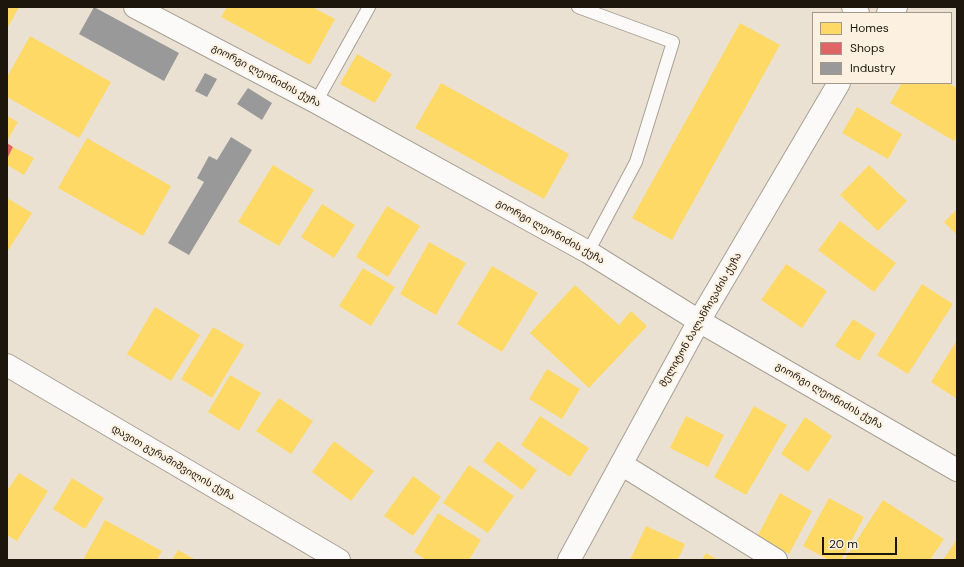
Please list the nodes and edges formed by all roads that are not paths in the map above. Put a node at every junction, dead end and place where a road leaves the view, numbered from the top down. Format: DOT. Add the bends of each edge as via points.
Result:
graph roads {
  1 [pos="135,7"];
  2 [pos="370,7"];
  3 [pos="578,7"];
  4 [pos="838,84"];
  5 [pos="316,102"];
  6 [pos="588,252"];
  7 [pos="699,321"];
  8 [pos="7,365"];
  9 [pos="621,464"];
  10 [pos="957,470"];
  11 [pos="339,560"];
  12 [pos="569,560"];
  13 [pos="776,560"];
  1 -- 5 [label="street, გიორგი ლეონიძის ქუჩა"];
  2 -- 5 [label="lane"];
  3 -- 6 [label="lane" via="672,42 636,162"];
  4 -- 7 [label="street, მელიტონ ბალანჩივაძის ქუჩა"];
  5 -- 6 [label="street, გიორგი ლეონიძის ქუჩა"];
  6 -- 7 [label="street, გიორგი ლეონიძის ქუჩა"];
  7 -- 9 [label="street, მელიტონ ბალანჩივაძის ქუჩა"];
  7 -- 10 [label="street, გიორგი ლეონიძის ქუჩა"];
  8 -- 11 [label="street, დავით გურამიშვილის ქუჩა"];
  9 -- 12 [label="street, მელიტონ ბალანჩივაძის ქუჩა"];
  9 -- 13 [label="street"];
}
